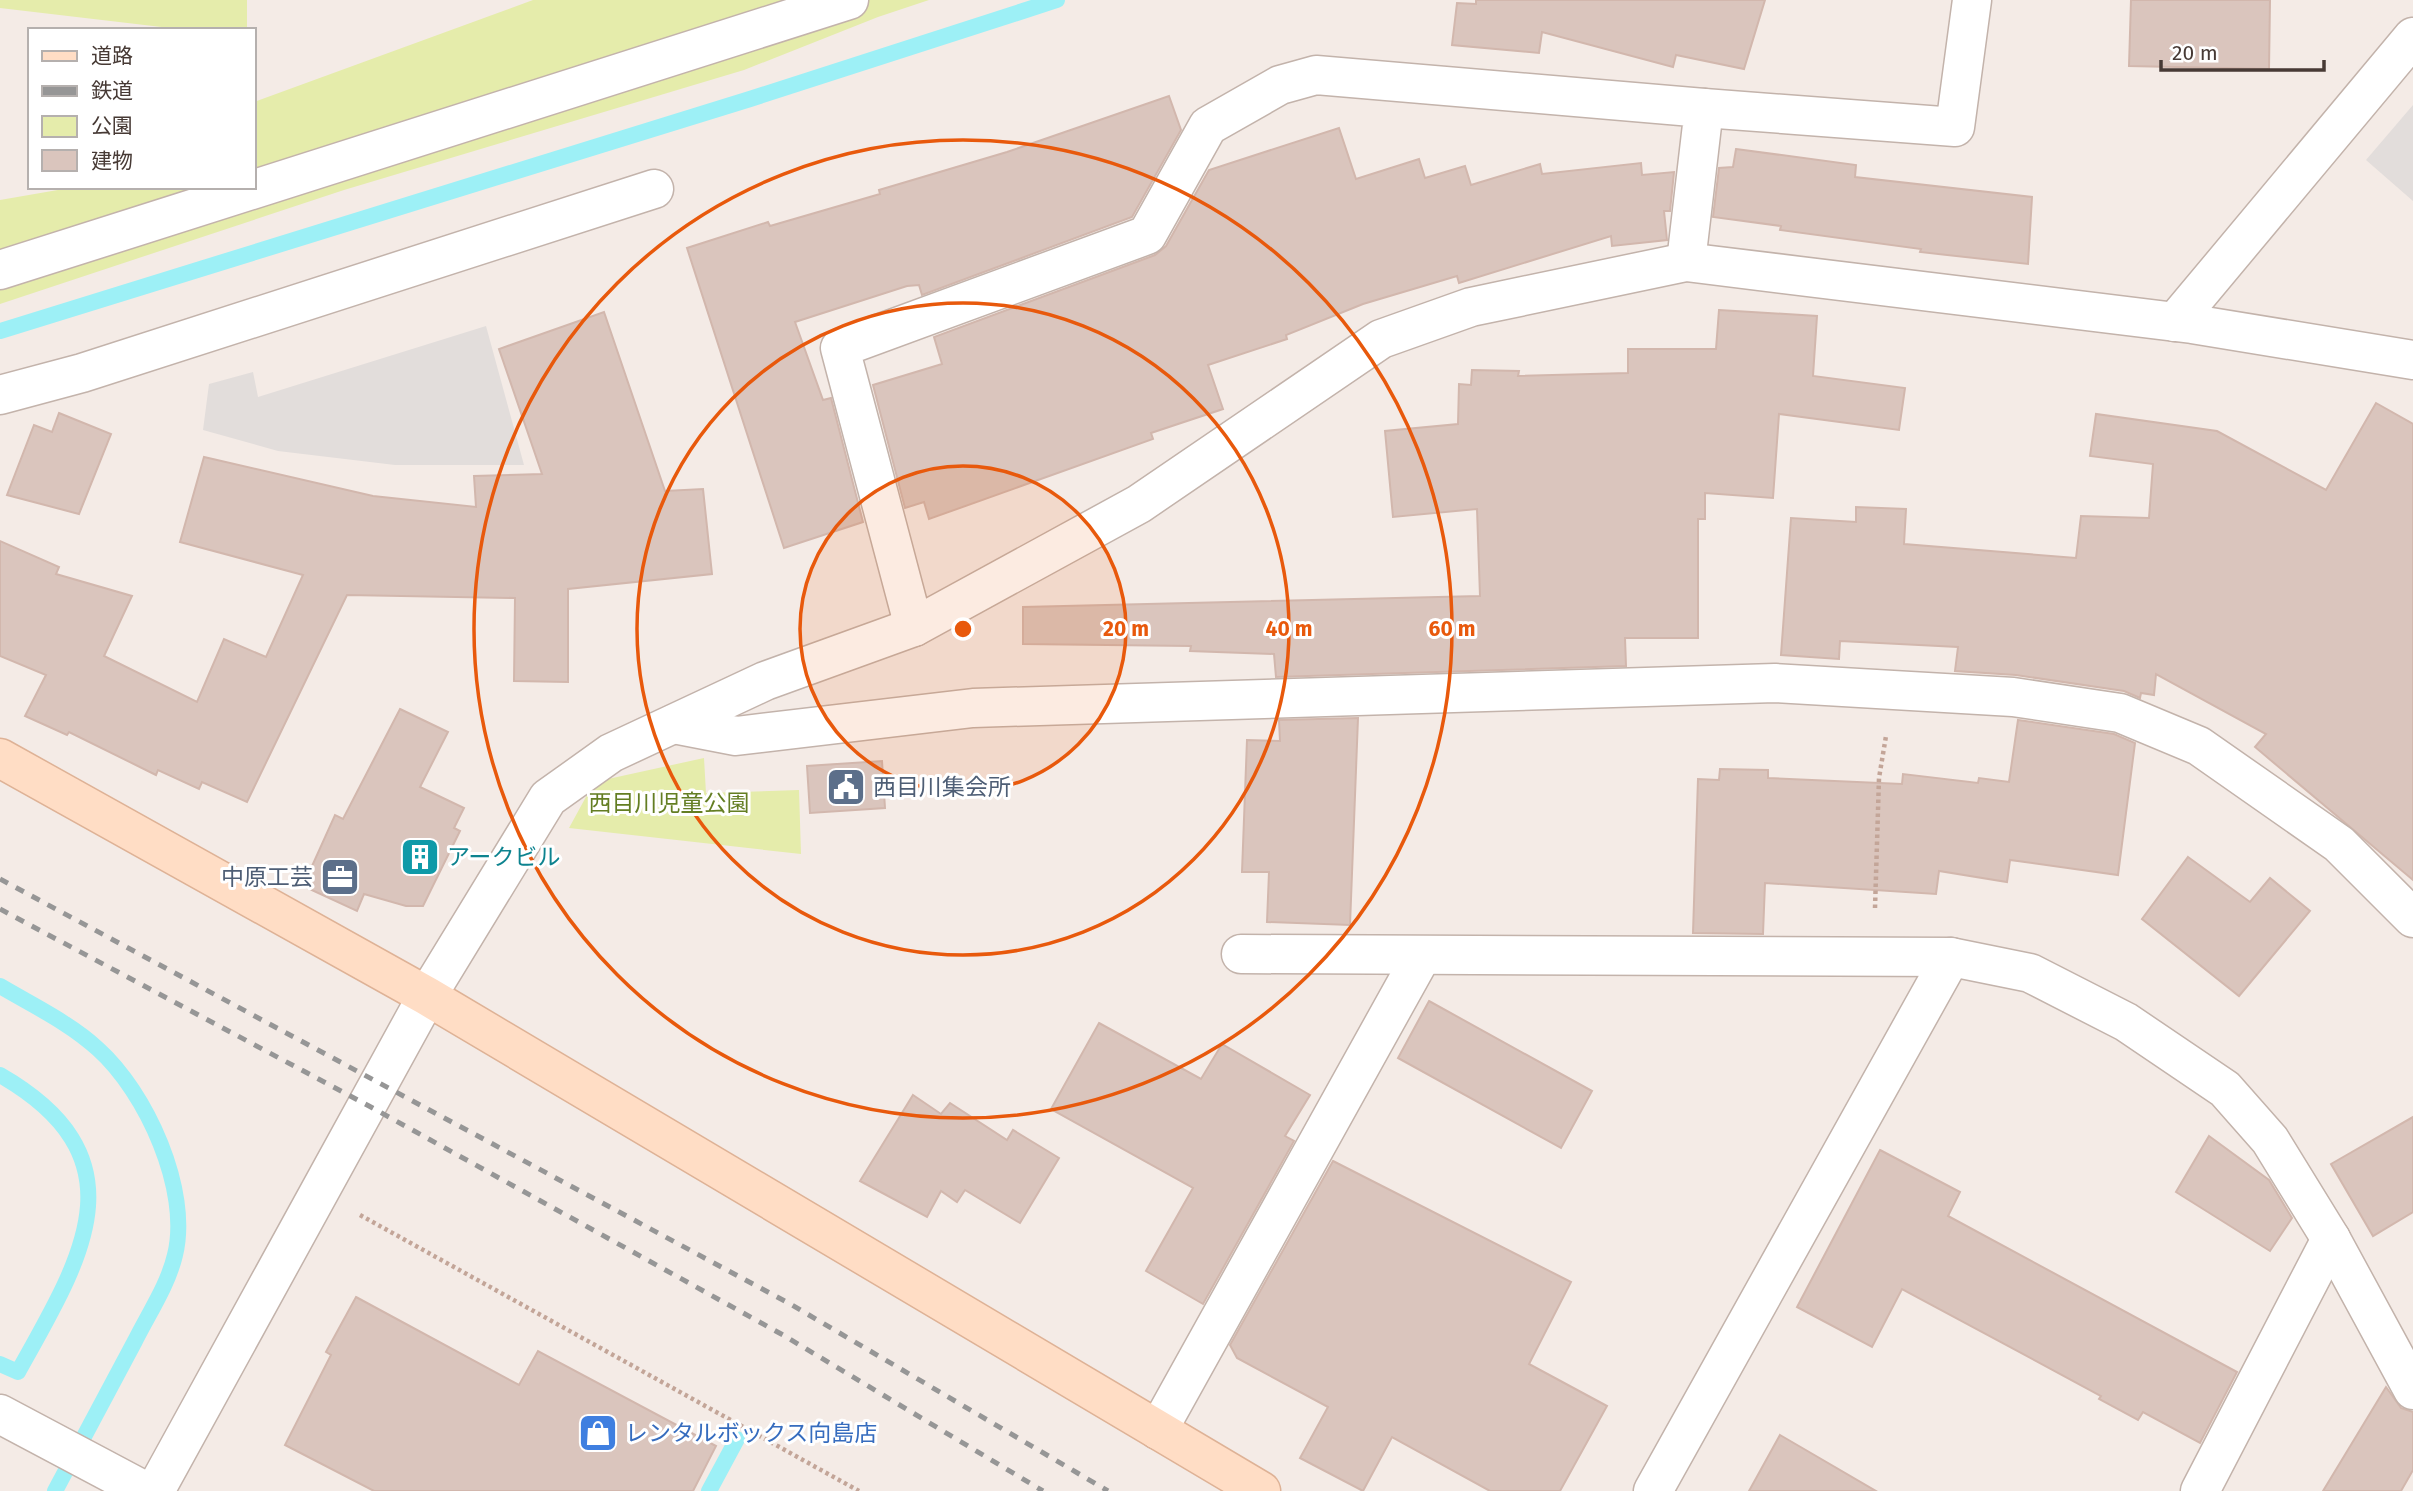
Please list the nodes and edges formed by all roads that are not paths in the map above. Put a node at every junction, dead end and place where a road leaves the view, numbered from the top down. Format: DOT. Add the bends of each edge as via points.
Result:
graph roads {
  1 [pos="849,0"];
  2 [pos="1972,0"];
  3 [pos="2413,37"];
  4 [pos="1704,108"];
  5 [pos="255,189"];
  6 [pos="256,189"];
  7 [pos="654,189"];
  8 [pos="1686,262"];
  9 [pos="0,270"];
  10 [pos="2175,323"];
  11 [pos="2413,360"];
  12 [pos="0,395"];
  13 [pos="914,627"];
  14 [pos="674,724"];
  15 [pos="0,758"];
  16 [pos="2413,918"];
  17 [pos="1241,954"];
  18 [pos="1421,957"];
  19 [pos="1951,957"];
  20 [pos="427,996"];
  21 [pos="2331,1239"];
  22 [pos="2413,1390"];
  23 [pos="12,1427"];
  24 [pos="1158,1430"];
  25 [pos="145,1491"];
  26 [pos="155,1491"];
  27 [pos="1261,1491"];
  28 [pos="1653,1491"];
  29 [pos="2200,1491"];
  1 -- 6 [label="street"];
  2 -- 4 [label="street" via="1955,127"];
  3 -- 10 [label="street"];
  4 -- 8 [label="street"];
  4 -- 13 [label="street" via="1316,75 1280,85 1208,126 1147,235 840,348"];
  5 -- 9 [label="street"];
  7 -- 12 [label="street" via="82,373"];
  8 -- 10 [label="street"];
  8 -- 13 [label="street" via="1471,307 1381,339 1139,504"];
  10 -- 11 [label="street"];
  13 -- 14 [label="street" via="765,681"];
  14 -- 16 [label="street" via="736,736 973,708 1774,683 2013,697 2120,713 2199,746 2339,844"];
  14 -- 20 [label="street" via="611,753 548,798"];
  15 -- 20 [label="street"];
  17 -- 18 [label="street"];
  18 -- 19 [label="street"];
  18 -- 24 [label="street"];
  19 -- 21 [label="street" via="2030,972 2126,1022 2225,1089 2270,1140"];
  19 -- 28 [label="street"];
  20 -- 24 [label="street"];
  20 -- 26 [label="street"];
  21 -- 22 [label="street"];
  21 -- 29 [label="street"];
  23 -- 25 [label="street"];
  24 -- 27 [label="street"];
}
